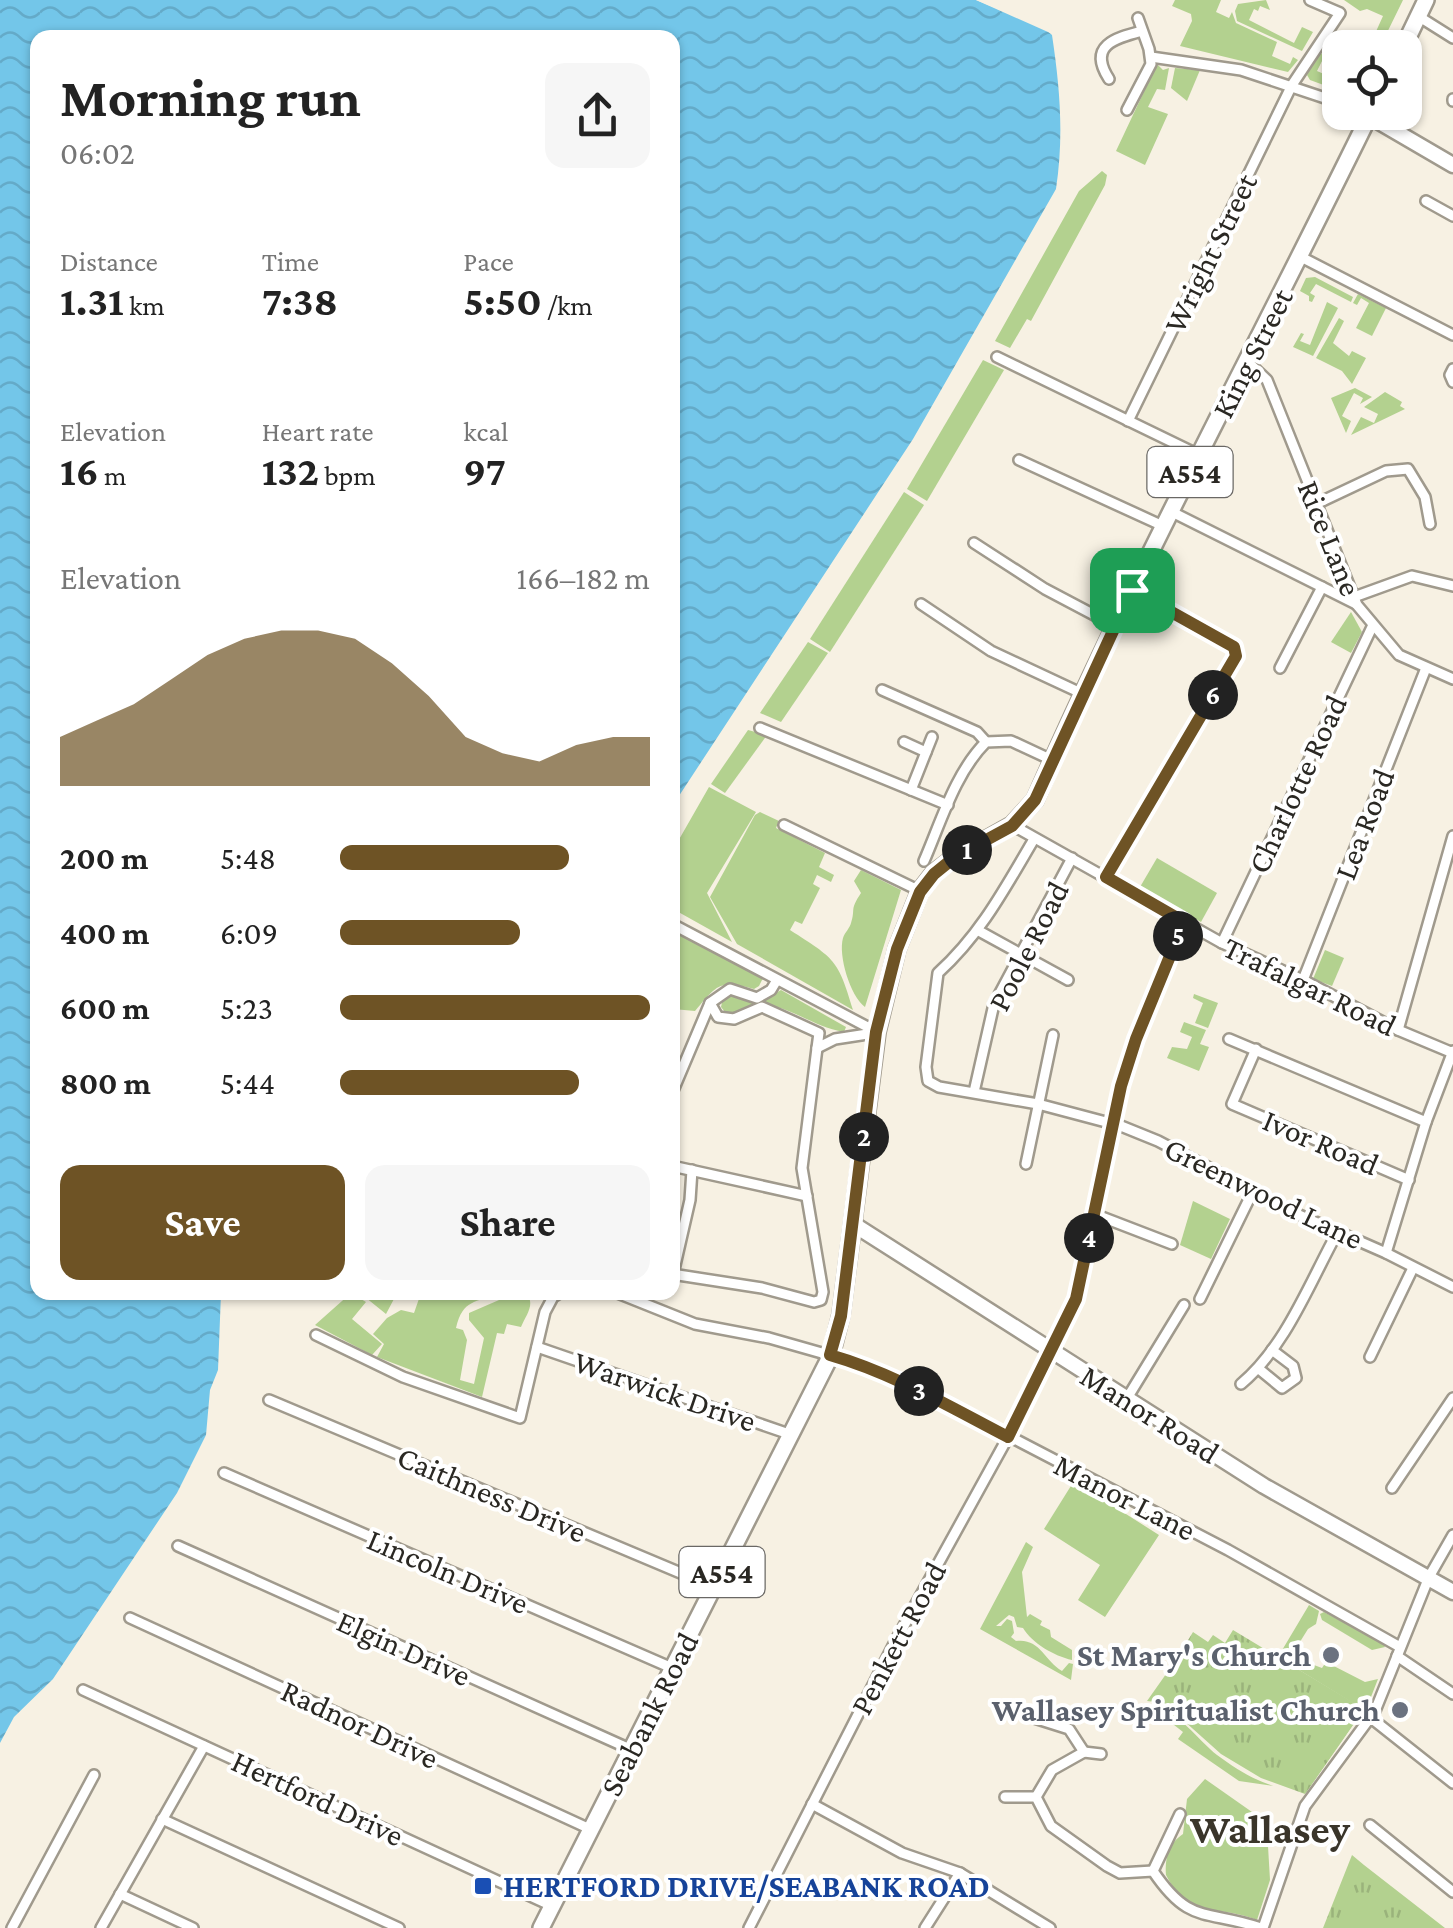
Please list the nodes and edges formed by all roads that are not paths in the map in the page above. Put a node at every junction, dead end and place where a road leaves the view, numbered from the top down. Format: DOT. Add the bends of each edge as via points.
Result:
graph roads {
  1 [pos="1310,0"];
  2 [pos="1426,0"];
  3 [pos="1418,16"];
  4 [pos="1138,18"];
  5 [pos="1411,30"];
  6 [pos="1142,31"];
  7 [pos="1453,38"];
  8 [pos="1151,56"];
  9 [pos="1110,79"];
  10 [pos="1292,85"];
  11 [pos="1322,96"];
  12 [pos="1127,110"];
  13 [pos="1360,130"];
  14 [pos="1396,130"];
  15 [pos="1452,161"];
  16 [pos="1426,201"];
  17 [pos="1453,216"];
  18 [pos="1302,257"];
  19 [pos="1453,335"];
  20 [pos="996,357"];
  21 [pos="1248,362"];
  22 [pos="1453,369"];
  23 [pos="1453,382"];
  24 [pos="1128,420"];
  25 [pos="1198,455"];
  26 [pos="1019,460"];
  27 [pos="1316,504"];
  28 [pos="1167,519"];
  29 [pos="1430,524"];
  30 [pos="974,542"];
  31 [pos="1453,586"];
  32 [pos="1322,587"];
  33 [pos="1132,590"];
  34 [pos="1356,601"];
  35 [pos="921,604"];
  36 [pos="1373,625"];
  37 [pos="1117,627"];
  38 [pos="1280,668"];
  39 [pos="1426,668"];
  40 [pos="1453,679"];
  41 [pos="882,690"];
  42 [pos="1083,694"];
  43 [pos="760,728"];
  44 [pos="932,737"];
  45 [pos="904,742"];
  46 [pos="986,742"];
  47 [pos="926,752"];
  48 [pos="1052,760"];
  49 [pos="911,790"];
  50 [pos="948,805"];
  51 [pos="784,824"];
  52 [pos="1012,826"];
  53 [pos="1453,836"];
  54 [pos="1034,839"];
  55 [pos="1072,858"];
  56 [pos="929,867"];
  57 [pos="1106,877"];
  58 [pos="920,892"];
  59 [pos="1184,922"];
  60 [pos="680,928"];
  61 [pos="979,931"];
  62 [pos="1222,943"];
  63 [pos="1021,954"];
  64 [pos="777,980"];
  65 [pos="1068,980"];
  66 [pos="1303,980"];
  67 [pos="710,1003"];
  68 [pos="1398,1030"];
  69 [pos="876,1032"];
  70 [pos="1053,1034"];
  71 [pos="1229,1039"];
  72 [pos="817,1048"];
  73 [pos="1256,1049"];
  74 [pos="1453,1052"];
  75 [pos="680,1075"];
  76 [pos="974,1092"];
  77 [pos="1038,1104"];
  78 [pos="1426,1122"];
  79 [pos="1112,1125"];
  80 [pos="1026,1164"];
  81 [pos="680,1168"];
  82 [pos="692,1170"];
  83 [pos="1409,1180"];
  84 [pos="1253,1191"];
  85 [pos="806,1196"];
  86 [pos="1094,1214"];
  87 [pos="853,1224"];
  88 [pos="1337,1234"];
  89 [pos="680,1244"];
  90 [pos="1172,1244"];
  91 [pos="1386,1253"];
  92 [pos="1413,1268"];
  93 [pos="680,1275"];
  94 [pos="1453,1287"];
  95 [pos="1200,1299"];
  96 [pos="550,1300"];
  97 [pos="635,1300"];
  98 [pos="1184,1306"];
  99 [pos="316,1335"];
  100 [pos="537,1347"];
  101 [pos="1272,1350"];
  102 [pos="1052,1351"];
  103 [pos="830,1355"];
  104 [pos="1370,1357"];
  105 [pos="1260,1369"];
  106 [pos="1242,1384"];
  107 [pos="1453,1398"];
  108 [pos="269,1400"];
  109 [pos="1126,1400"];
  110 [pos="792,1435"];
  111 [pos="1008,1437"];
  112 [pos="224,1473"];
  113 [pos="1392,1488"];
  114 [pos="1453,1535"];
  115 [pos="178,1546"];
  116 [pos="1429,1577"];
  117 [pos="714,1587"];
  118 [pos="1453,1592"];
  119 [pos="130,1618"];
  120 [pos="1399,1652"];
  121 [pos="672,1668"];
  122 [pos="84,1690"];
  123 [pos="1453,1694"];
  124 [pos="1031,1717"];
  125 [pos="1371,1718"];
  126 [pos="204,1746"];
  127 [pos="630,1750"];
  128 [pos="1084,1752"];
  129 [pos="1101,1754"];
  130 [pos="94,1775"];
  131 [pos="1453,1783"];
  132 [pos="1005,1797"];
  133 [pos="1036,1797"];
  134 [pos="812,1804"];
  135 [pos="1180,1814"];
  136 [pos="162,1819"];
  137 [pos="1370,1825"];
  138 [pos="590,1829"];
  139 [pos="1153,1871"];
  140 [pos="960,1872"];
  141 [pos="1453,1892"];
  142 [pos="120,1894"];
  143 [pos="552,1906"];
  144 [pos="930,1926"];
  145 [pos="12,1928"];
  146 [pos="101,1928"];
  147 [pos="193,1928"];
  148 [pos="400,1928"];
  149 [pos="541,1928"];
  150 [pos="749,1928"];
  151 [pos="1050,1928"];
  152 [pos="1262,1928"];
  1 -- 10 [label="street, Wright Street" via="1340,13"];
  2 -- 3 [label="main road"];
  3 -- 5 [label="main road"];
  3 -- 7 [label="street"];
  4 -- 6 [label="street"];
  6 -- 8 [label="street"];
  6 -- 9 [label="street" via="1104,48"];
  8 -- 10 [label="street"];
  8 -- 12 [label="street"];
  10 -- 11 [label="street"];
  10 -- 24 [label="street, Wright Street"];
  13 -- 18 [label="main road, King Street / A554"];
  14 -- 15 [label="main road"];
  16 -- 17 [label="street"];
  18 -- 19 [label="street"];
  18 -- 21 [label="main road, King Street / A554"];
  20 -- 24 [label="street"];
  21 -- 25 [label="main road, King Street / A554"];
  21 -- 27 [label="street, Rice Lane" via="1267,380"];
  22 -- 23 [label="street"];
  24 -- 25 [label="street"];
  25 -- 28 [label="main road, King Street / A554"];
  26 -- 28 [label="street"];
  27 -- 29 [label="street" via="1386,471 1408,469 1425,497"];
  27 -- 34 [label="street, Rice Lane"];
  28 -- 32 [label="street"];
  28 -- 33 [label="main road, King Street / A554"];
  30 -- 37 [label="street"];
  31 -- 34 [label="street" via="1412,576"];
  32 -- 34 [label="street"];
  32 -- 38 [label="street"];
  33 -- 37 [label="main road, King Street / A554"];
  33 -- 57 [label="street" via="1234,647 1236,656"];
  34 -- 36 [label="street, Rice Lane"];
  35 -- 42 [label="street" via="991,651"];
  36 -- 39 [label="street, Rice Lane" via="1399,654"];
  36 -- 62 [label="street, Charlotte Road"];
  37 -- 42 [label="main road, King Street / A554"];
  39 -- 40 [label="street, Rice Lane"];
  39 -- 66 [label="street, Lea Road"];
  41 -- 46 [label="street"];
  42 -- 48 [label="main road, King Street / A554"];
  43 -- 49 [label="street"];
  44 -- 47 [label="street"];
  45 -- 47 [label="street"];
  46 -- 48 [label="street" via="1011,740"];
  46 -- 50 [label="street, Seabank Road"];
  47 -- 49 [label="street"];
  48 -- 52 [label="main road, King Street / A554" via="1035,800"];
  49 -- 50 [label="street"];
  50 -- 56 [label="street, Seabank Road"];
  51 -- 58 [label="street"];
  52 -- 54 [label="street, Trafalgar Road"];
  52 -- 56 [label="main road, King Street / A554"];
  53 -- 68 [label="street"];
  54 -- 55 [label="street, Trafalgar Road"];
  54 -- 61 [label="street, Greenwood Lane"];
  55 -- 57 [label="street, Trafalgar Road"];
  55 -- 63 [label="street, Poole Road"];
  56 -- 58 [label="main road, Seabank Road / A554"];
  57 -- 59 [label="street, Trafalgar Road"];
  58 -- 69 [label="main road, Seabank Road / A554"];
  59 -- 62 [label="street, Trafalgar Road"];
  59 -- 79 [label="street, Penkett Road" via="1136,1039"];
  60 -- 64 [label="street"];
  61 -- 63 [label="street"];
  61 -- 76 [label="street, Greenwood Lane" via="938,973 926,1067 928,1081"];
  62 -- 66 [label="street, Trafalgar Road"];
  63 -- 65 [label="street"];
  63 -- 76 [label="street, Poole Road" via="994,1004"];
  64 -- 67 [label="street" via="757,998 730,990"];
  64 -- 69 [label="street"];
  66 -- 68 [label="street, Trafalgar Road"];
  67 -- 72 [label="street" via="718,1017 734,1019 762,1007 819,1033"];
  67 -- 75 [label="street"];
  68 -- 74 [label="street, Trafalgar Road"];
  69 -- 72 [label="street"];
  69 -- 87 [label="main road, Seabank Road / A554"];
  70 -- 77 [label="street"];
  71 -- 73 [label="street"];
  72 -- 85 [label="street" via="803,1145"];
  73 -- 78 [label="street"];
  73 -- 83 [label="street, Ivor Road" via="1232,1104"];
  74 -- 78 [label="street"];
  76 -- 77 [label="street, Greenwood Lane"];
  77 -- 79 [label="street, Greenwood Lane"];
  77 -- 80 [label="street"];
  78 -- 83 [label="street"];
  79 -- 84 [label="street, Greenwood Lane" via="1158,1141"];
  79 -- 86 [label="street, Penkett Road"];
  81 -- 82 [label="street"];
  82 -- 85 [label="street"];
  82 -- 89 [label="street"];
  83 -- 91 [label="street"];
  84 -- 88 [label="street, Greenwood Lane"];
  84 -- 95 [label="street"];
  85 -- 93 [label="street" via="823,1292 818,1302"];
  86 -- 90 [label="street"];
  86 -- 102 [label="street, Penkett Road" via="1076,1299"];
  87 -- 102 [label="main road, Manor Road"];
  87 -- 103 [label="main road, Seabank Road / A554"];
  88 -- 91 [label="street, Greenwood Lane"];
  88 -- 101 [label="street"];
  91 -- 92 [label="street, Greenwood Lane"];
  92 -- 94 [label="street, Greenwood Lane"];
  92 -- 104 [label="street"];
  96 -- 100 [label="street"];
  97 -- 103 [label="street, Manor Lane" via="696,1324"];
  98 -- 109 [label="street"];
  99 -- 100 [label="street" via="403,1378 520,1418"];
  100 -- 110 [label="street, Warwick Drive"];
  101 -- 105 [label="street"];
  101 -- 105 [label="street" via="1293,1366 1296,1378 1282,1388"];
  102 -- 109 [label="main road, Manor Road"];
  102 -- 111 [label="street, Penkett Road"];
  103 -- 110 [label="main road, Seabank Road / A554"];
  103 -- 111 [label="street, Manor Lane" via="928,1394"];
  105 -- 106 [label="street"];
  107 -- 113 [label="street"];
  108 -- 117 [label="street, Caithness Drive"];
  109 -- 116 [label="main road, Manor Road"];
  110 -- 117 [label="main road, Seabank Road / A554"];
  111 -- 120 [label="street, Manor Lane" via="1228,1550"];
  111 -- 134 [label="street, Penkett Road"];
  112 -- 121 [label="street, Lincoln Drive"];
  114 -- 116 [label="street"];
  115 -- 127 [label="street, Elgin Drive"];
  116 -- 118 [label="main road, Manor Road"];
  116 -- 120 [label="street"];
  117 -- 121 [label="main road, Seabank Road / A554"];
  119 -- 138 [label="street, Radnor Drive"];
  120 -- 123 [label="street, Manor Lane"];
  120 -- 125 [label="street"];
  121 -- 127 [label="main road, Seabank Road / A554"];
  122 -- 126 [label="street, Hertford Drive"];
  124 -- 128 [label="street" via="1069,1728"];
  125 -- 131 [label="street"];
  125 -- 152 [label="street" via="1305,1806"];
  126 -- 136 [label="street"];
  126 -- 143 [label="street, Hertford Drive"];
  127 -- 138 [label="main road, Seabank Road / A554"];
  128 -- 129 [label="street"];
  128 -- 133 [label="street" via="1052,1770"];
  130 -- 145 [label="street"];
  132 -- 133 [label="street"];
  133 -- 139 [label="street" via="1051,1826 1107,1866 1120,1873"];
  134 -- 140 [label="street" via="902,1853"];
  134 -- 150 [label="street, Penkett Road"];
  135 -- 139 [label="street"];
  136 -- 142 [label="street"];
  136 -- 148 [label="street"];
  137 -- 141 [label="street"];
  138 -- 143 [label="main road, Seabank Road / A554"];
  139 -- 152 [label="street" via="1196,1914"];
  140 -- 144 [label="street"];
  140 -- 151 [label="street"];
  142 -- 146 [label="street"];
  142 -- 147 [label="street"];
  143 -- 149 [label="main road, Seabank Road / A554"];
}
